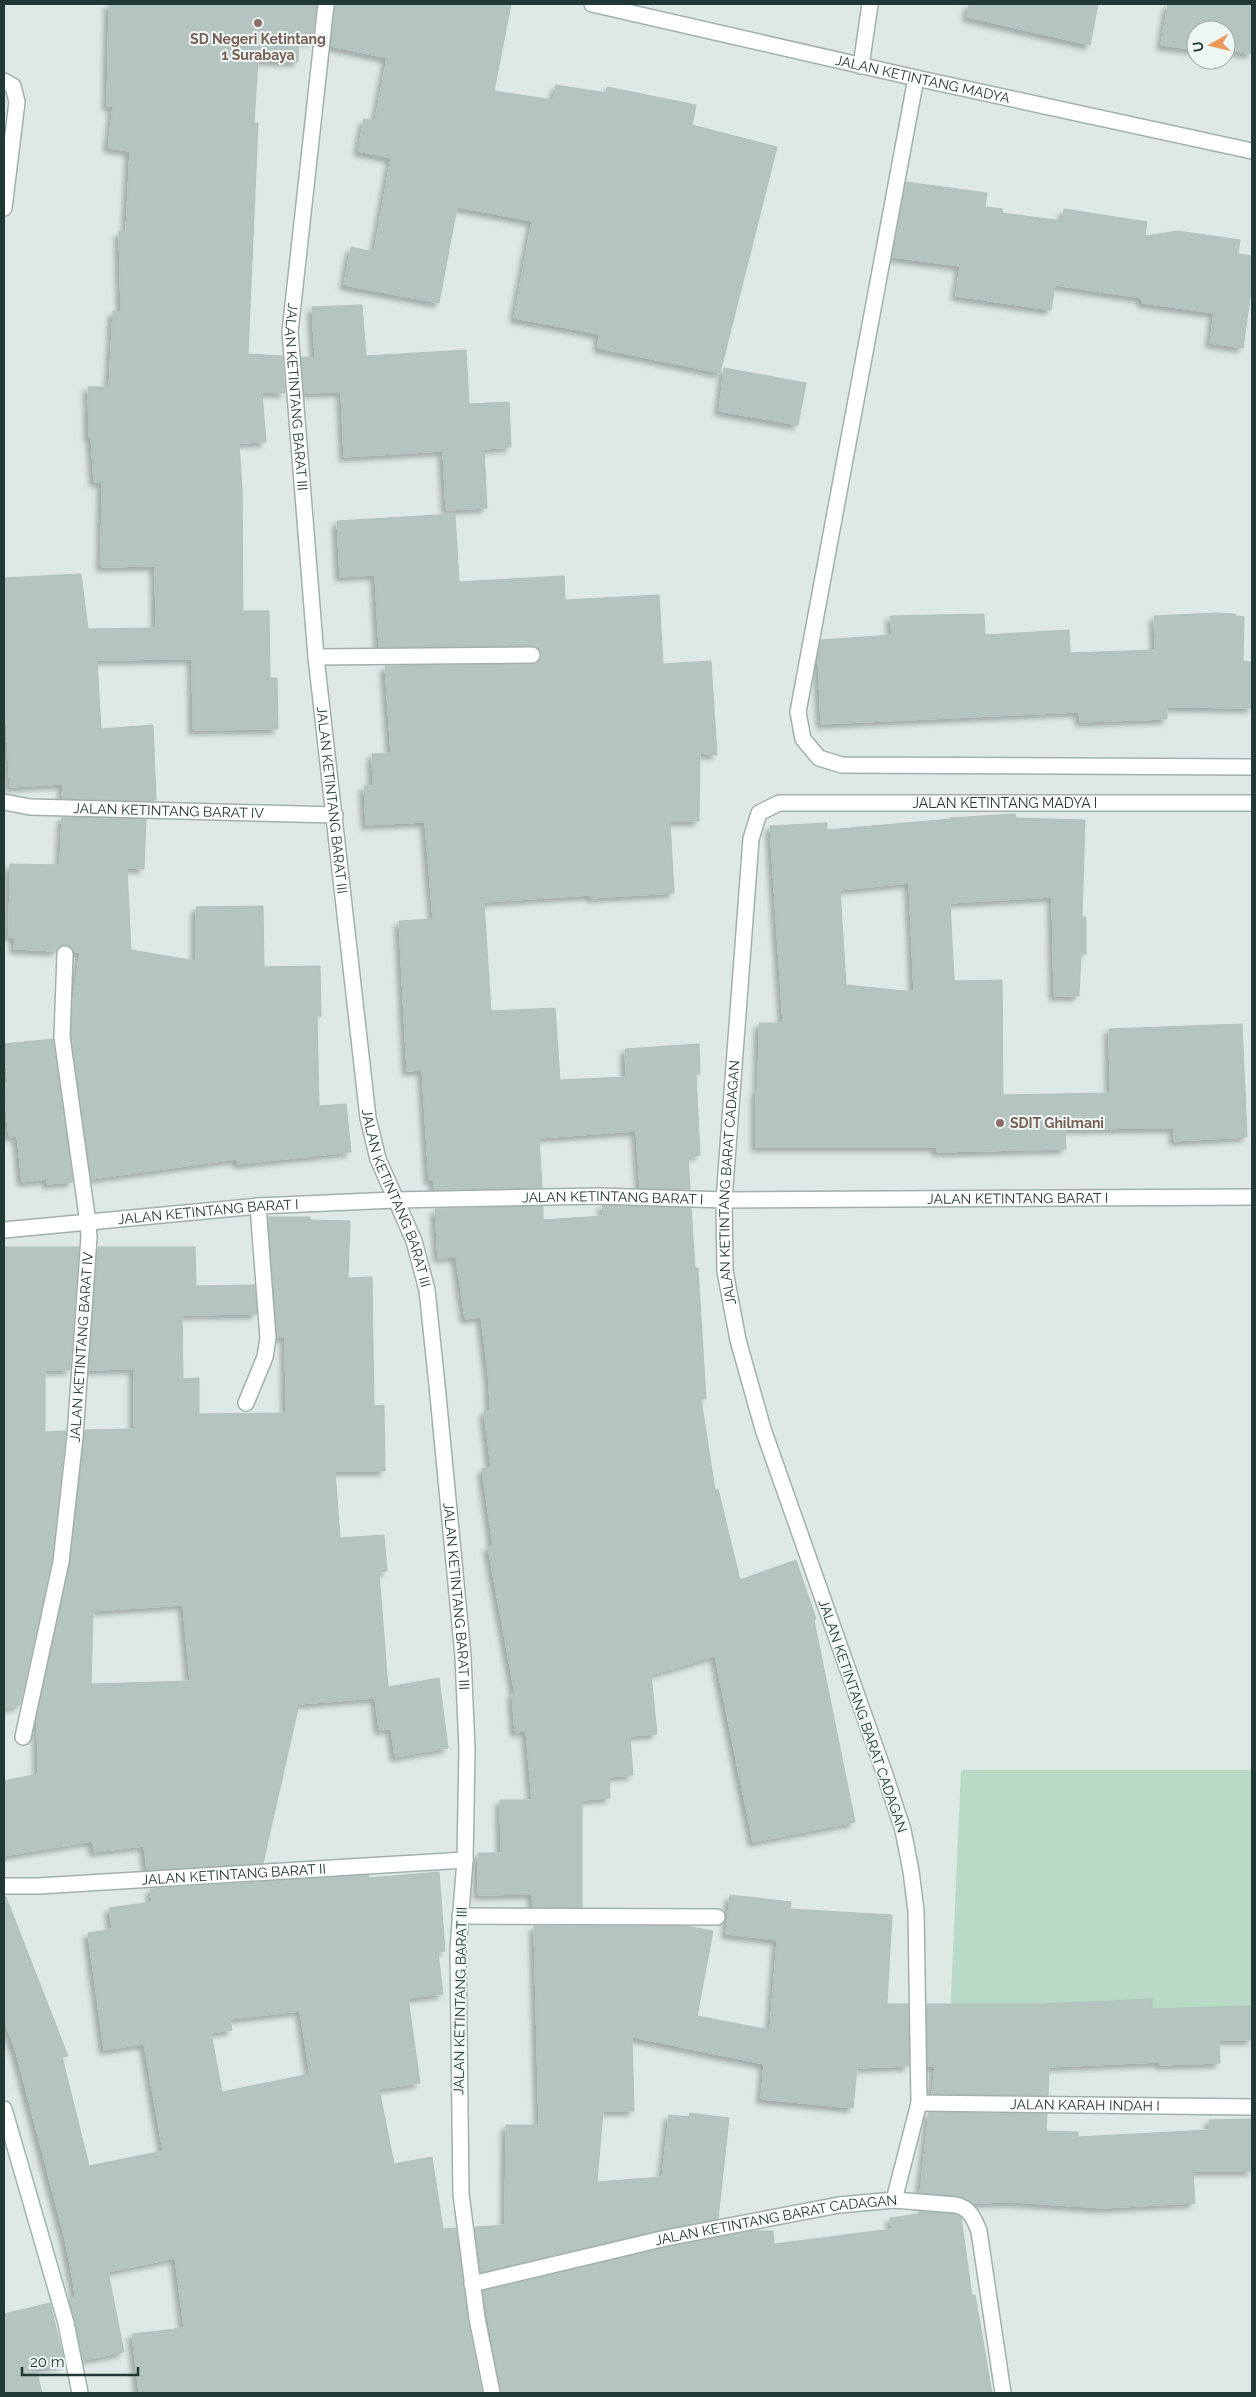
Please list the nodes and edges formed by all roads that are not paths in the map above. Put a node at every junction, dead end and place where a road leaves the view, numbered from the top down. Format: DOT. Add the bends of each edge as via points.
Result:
graph roads {
  1 [pos="326,4"];
  2 [pos="592,4"];
  3 [pos="870,4"];
  4 [pos="861,66"];
  5 [pos="916,78"];
  6 [pos="4,81"];
  7 [pos="1252,151"];
  8 [pos="4,208"];
  9 [pos="532,655"];
  10 [pos="316,657"];
  11 [pos="1252,767"];
  12 [pos="4,802"];
  13 [pos="1252,803"];
  14 [pos="759,813"];
  15 [pos="335,815"];
  16 [pos="66,954"];
  17 [pos="1252,1198"];
  18 [pos="395,1200"];
  19 [pos="724,1200"];
  20 [pos="258,1206"];
  21 [pos="88,1223"];
  22 [pos="4,1230"];
  23 [pos="246,1403"];
  24 [pos="23,1737"];
  25 [pos="465,1860"];
  26 [pos="4,1886"];
  27 [pos="460,1916"];
  28 [pos="717,1917"];
  29 [pos="919,2103"];
  30 [pos="1252,2107"];
  31 [pos="4,2109"];
  32 [pos="894,2200"];
  33 [pos="472,2284"];
  34 [pos="80,2393"];
  35 [pos="492,2393"];
  36 [pos="1002,2393"];
  1 -- 10 [label="street, JALAN KETINTANG BARAT III" via="290,332"];
  2 -- 4 [label="street, JALAN KETINTANG MADYA"];
  3 -- 4 [label="street"];
  4 -- 5 [label="street, JALAN KETINTANG MADYA"];
  5 -- 7 [label="street, JALAN KETINTANG MADYA"];
  5 -- 11 [label="street" via="798,712 803,739 819,758 842,765"];
  6 -- 8 [label="street" via="13,86 17,102"];
  9 -- 10 [label="street"];
  10 -- 15 [label="street, JALAN KETINTANG BARAT III"];
  12 -- 15 [label="street, JALAN KETINTANG BARAT IV" via="40,808"];
  13 -- 14 [label="street, JALAN KETINTANG MADYA I" via="779,803"];
  14 -- 19 [label="street, JALAN KETINTANG BARAT CADAGAN" via="752,839"];
  15 -- 18 [label="street, JALAN KETINTANG BARAT III" via="368,1118 378,1159"];
  16 -- 21 [label="street, JALAN KETINTANG BARAT IV" via="62,1037"];
  17 -- 19 [label="street, JALAN KETINTANG BARAT I"];
  18 -- 19 [label="street, JALAN KETINTANG BARAT I" via="599,1196"];
  18 -- 20 [label="street, JALAN KETINTANG BARAT I"];
  18 -- 25 [label="street, JALAN KETINTANG BARAT III" via="414,1241 427,1290 463,1656 467,1750"];
  19 -- 29 [label="street, JALAN KETINTANG BARAT CADAGAN" via="725,1272 738,1340 763,1429 903,1830 916,1911"];
  20 -- 21 [label="street, JALAN KETINTANG BARAT I"];
  20 -- 23 [label="street" via="268,1338 265,1358"];
  21 -- 22 [label="street, JALAN KETINTANG BARAT I"];
  21 -- 24 [label="street, JALAN KETINTANG BARAT IV" via="75,1437 61,1562"];
  25 -- 26 [label="street, JALAN KETINTANG BARAT II"];
  25 -- 27 [label="street, JALAN KETINTANG BARAT III"];
  27 -- 28 [label="street"];
  27 -- 33 [label="street, JALAN KETINTANG BARAT III" via="461,2194"];
  29 -- 30 [label="street, JALAN KARAH INDAH I"];
  29 -- 32 [label="street, JALAN KETINTANG BARAT CADAGAN"];
  31 -- 34 [label="street" via="66,2322"];
  32 -- 33 [label="street, JALAN KETINTANG BARAT CADAGAN" via="838,2206 666,2238"];
  32 -- 36 [label="street" via="956,2205 970,2213 980,2231"];
  33 -- 35 [label="street, JALAN KETINTANG BARAT III"];
}
